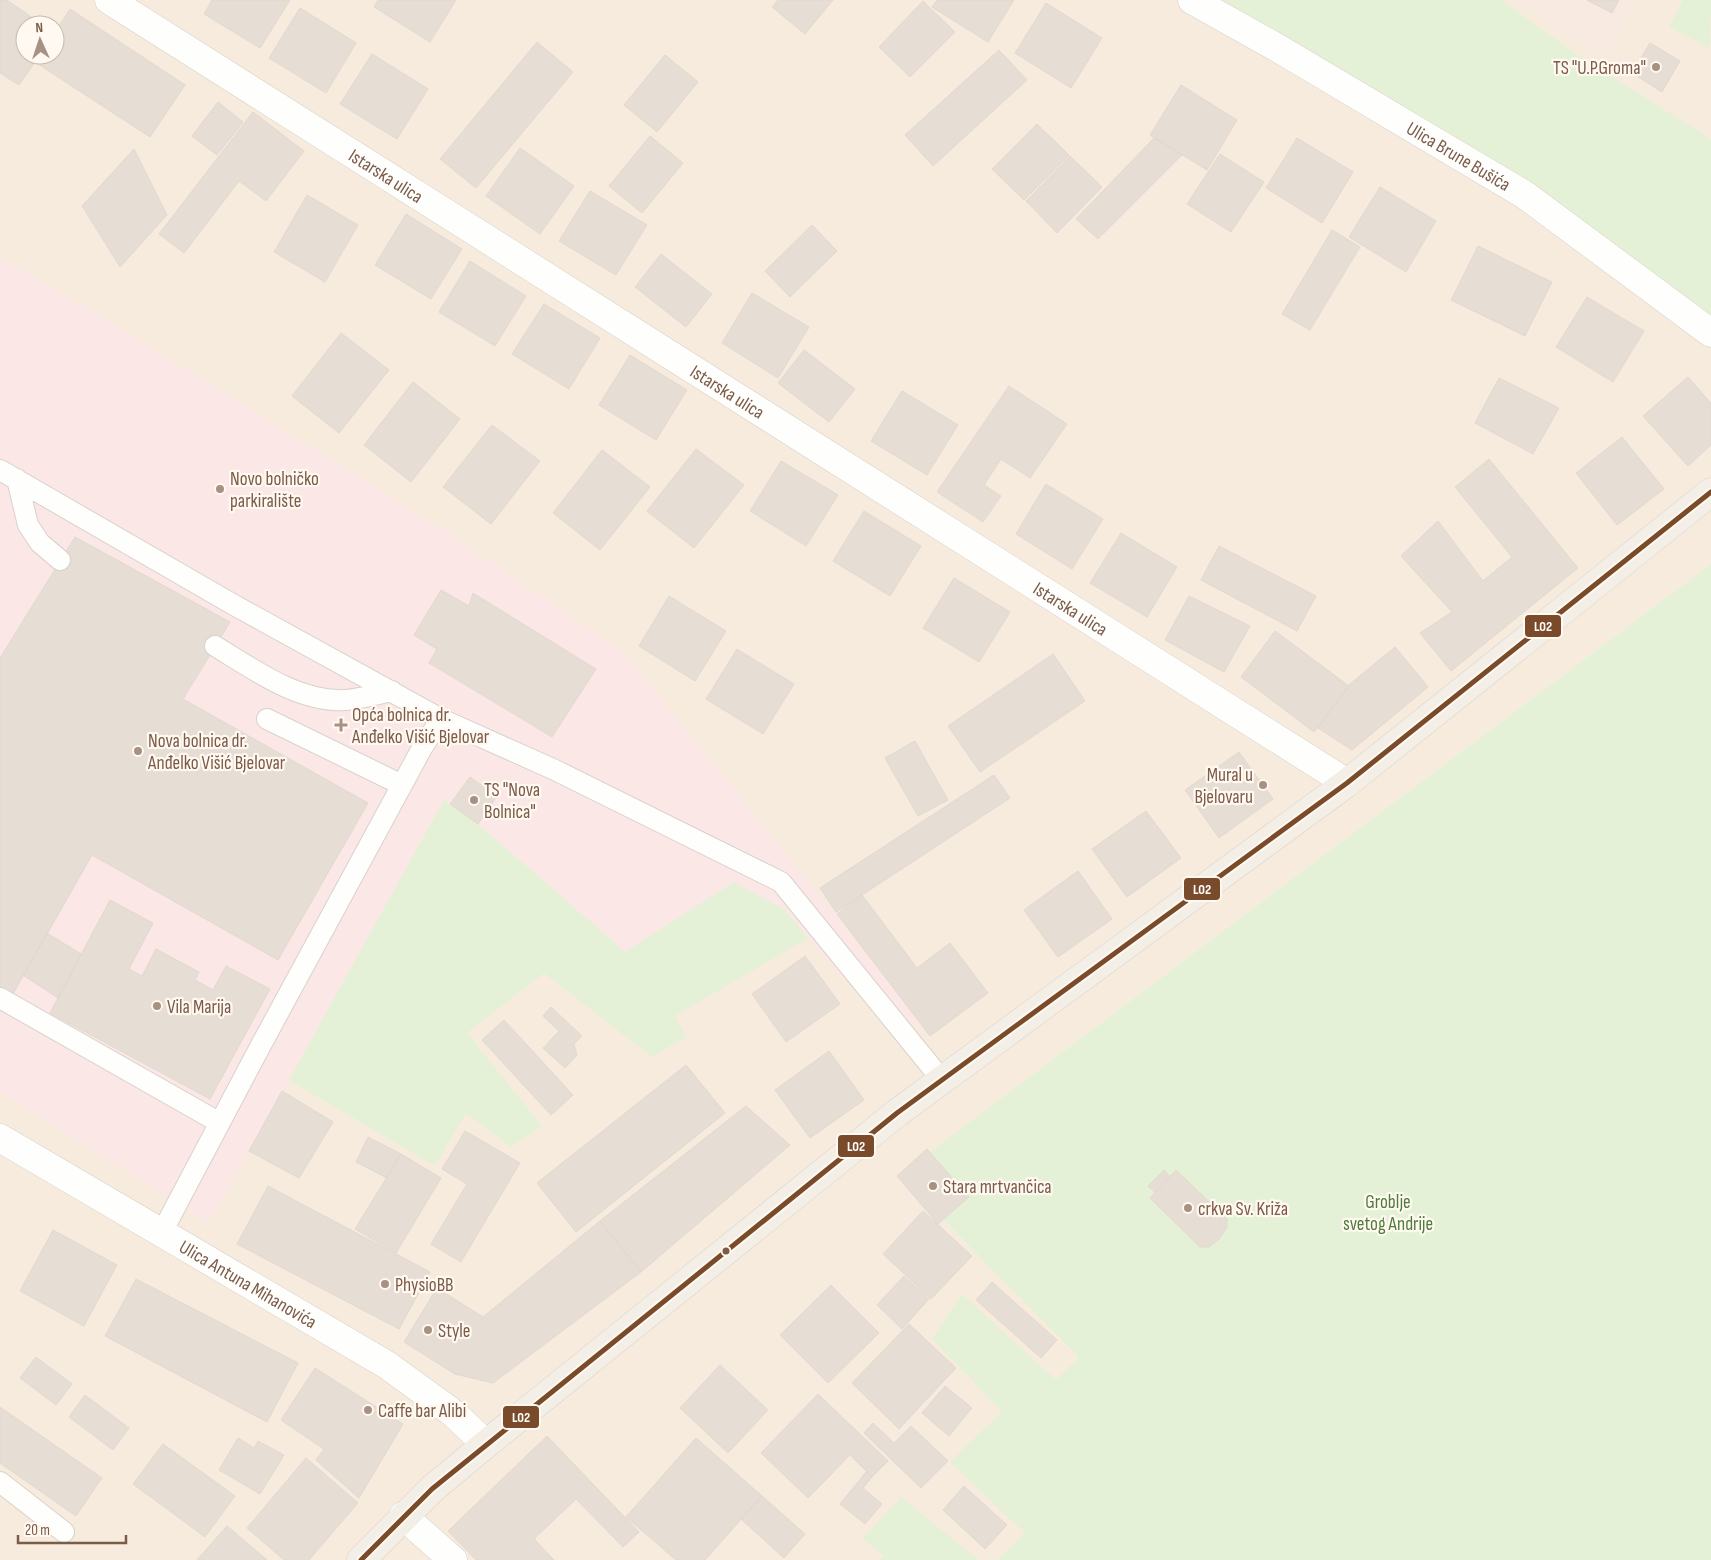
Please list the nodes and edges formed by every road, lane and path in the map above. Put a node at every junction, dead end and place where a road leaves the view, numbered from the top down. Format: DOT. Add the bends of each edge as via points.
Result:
graph roads {
  1 [pos="109,0"];
  2 [pos="1192,0"];
  3 [pos="1711,332"];
  4 [pos="8,474"];
  5 [pos="1711,492"];
  6 [pos="60,560"];
  7 [pos="215,646"];
  8 [pos="392,691"];
  9 [pos="441,719"];
  10 [pos="267,720"];
  11 [pos="1347,783"];
  12 [pos="402,785"];
  13 [pos="0,998"];
  14 [pos="942,1080"];
  15 [pos="220,1123"];
  16 [pos="0,1138"];
  17 [pos="161,1234"];
  18 [pos="486,1444"];
  19 [pos="0,1482"];
  20 [pos="403,1516"];
  21 [pos="64,1532"];
  22 [pos="361,1560"];
  23 [pos="453,1560"];
  1 -- 11 [label="street, Istarska ulica"];
  2 -- 3 [label="street, Ulica Brune Bušića" via="1525,195"];
  4 -- 6 [label="lane" via="28,525 40,543"];
  4 -- 8 [label="lane" via="234,605"];
  5 -- 11 [label="main road"];
  7 -- 8 [label="lane" via="279,685 312,696 345,700"];
  8 -- 9 [label="lane"];
  9 -- 12 [label="lane"];
  9 -- 14 [label="lane" via="555,770 781,882"];
  10 -- 12 [label="lane"];
  11 -- 14 [label="main road"];
  12 -- 15 [label="lane"];
  13 -- 15 [label="lane"];
  14 -- 18 [label="main road"];
  15 -- 17 [label="lane"];
  16 -- 17 [label="street, Ulica Antuna Mihanovića"];
  17 -- 18 [label="street, Ulica Antuna Mihanovića" via="386,1365 453,1413"];
  18 -- 20 [label="main road"];
  19 -- 21 [label="lane"];
  20 -- 22 [label="main road"];
  20 -- 23 [label="street"];
}
